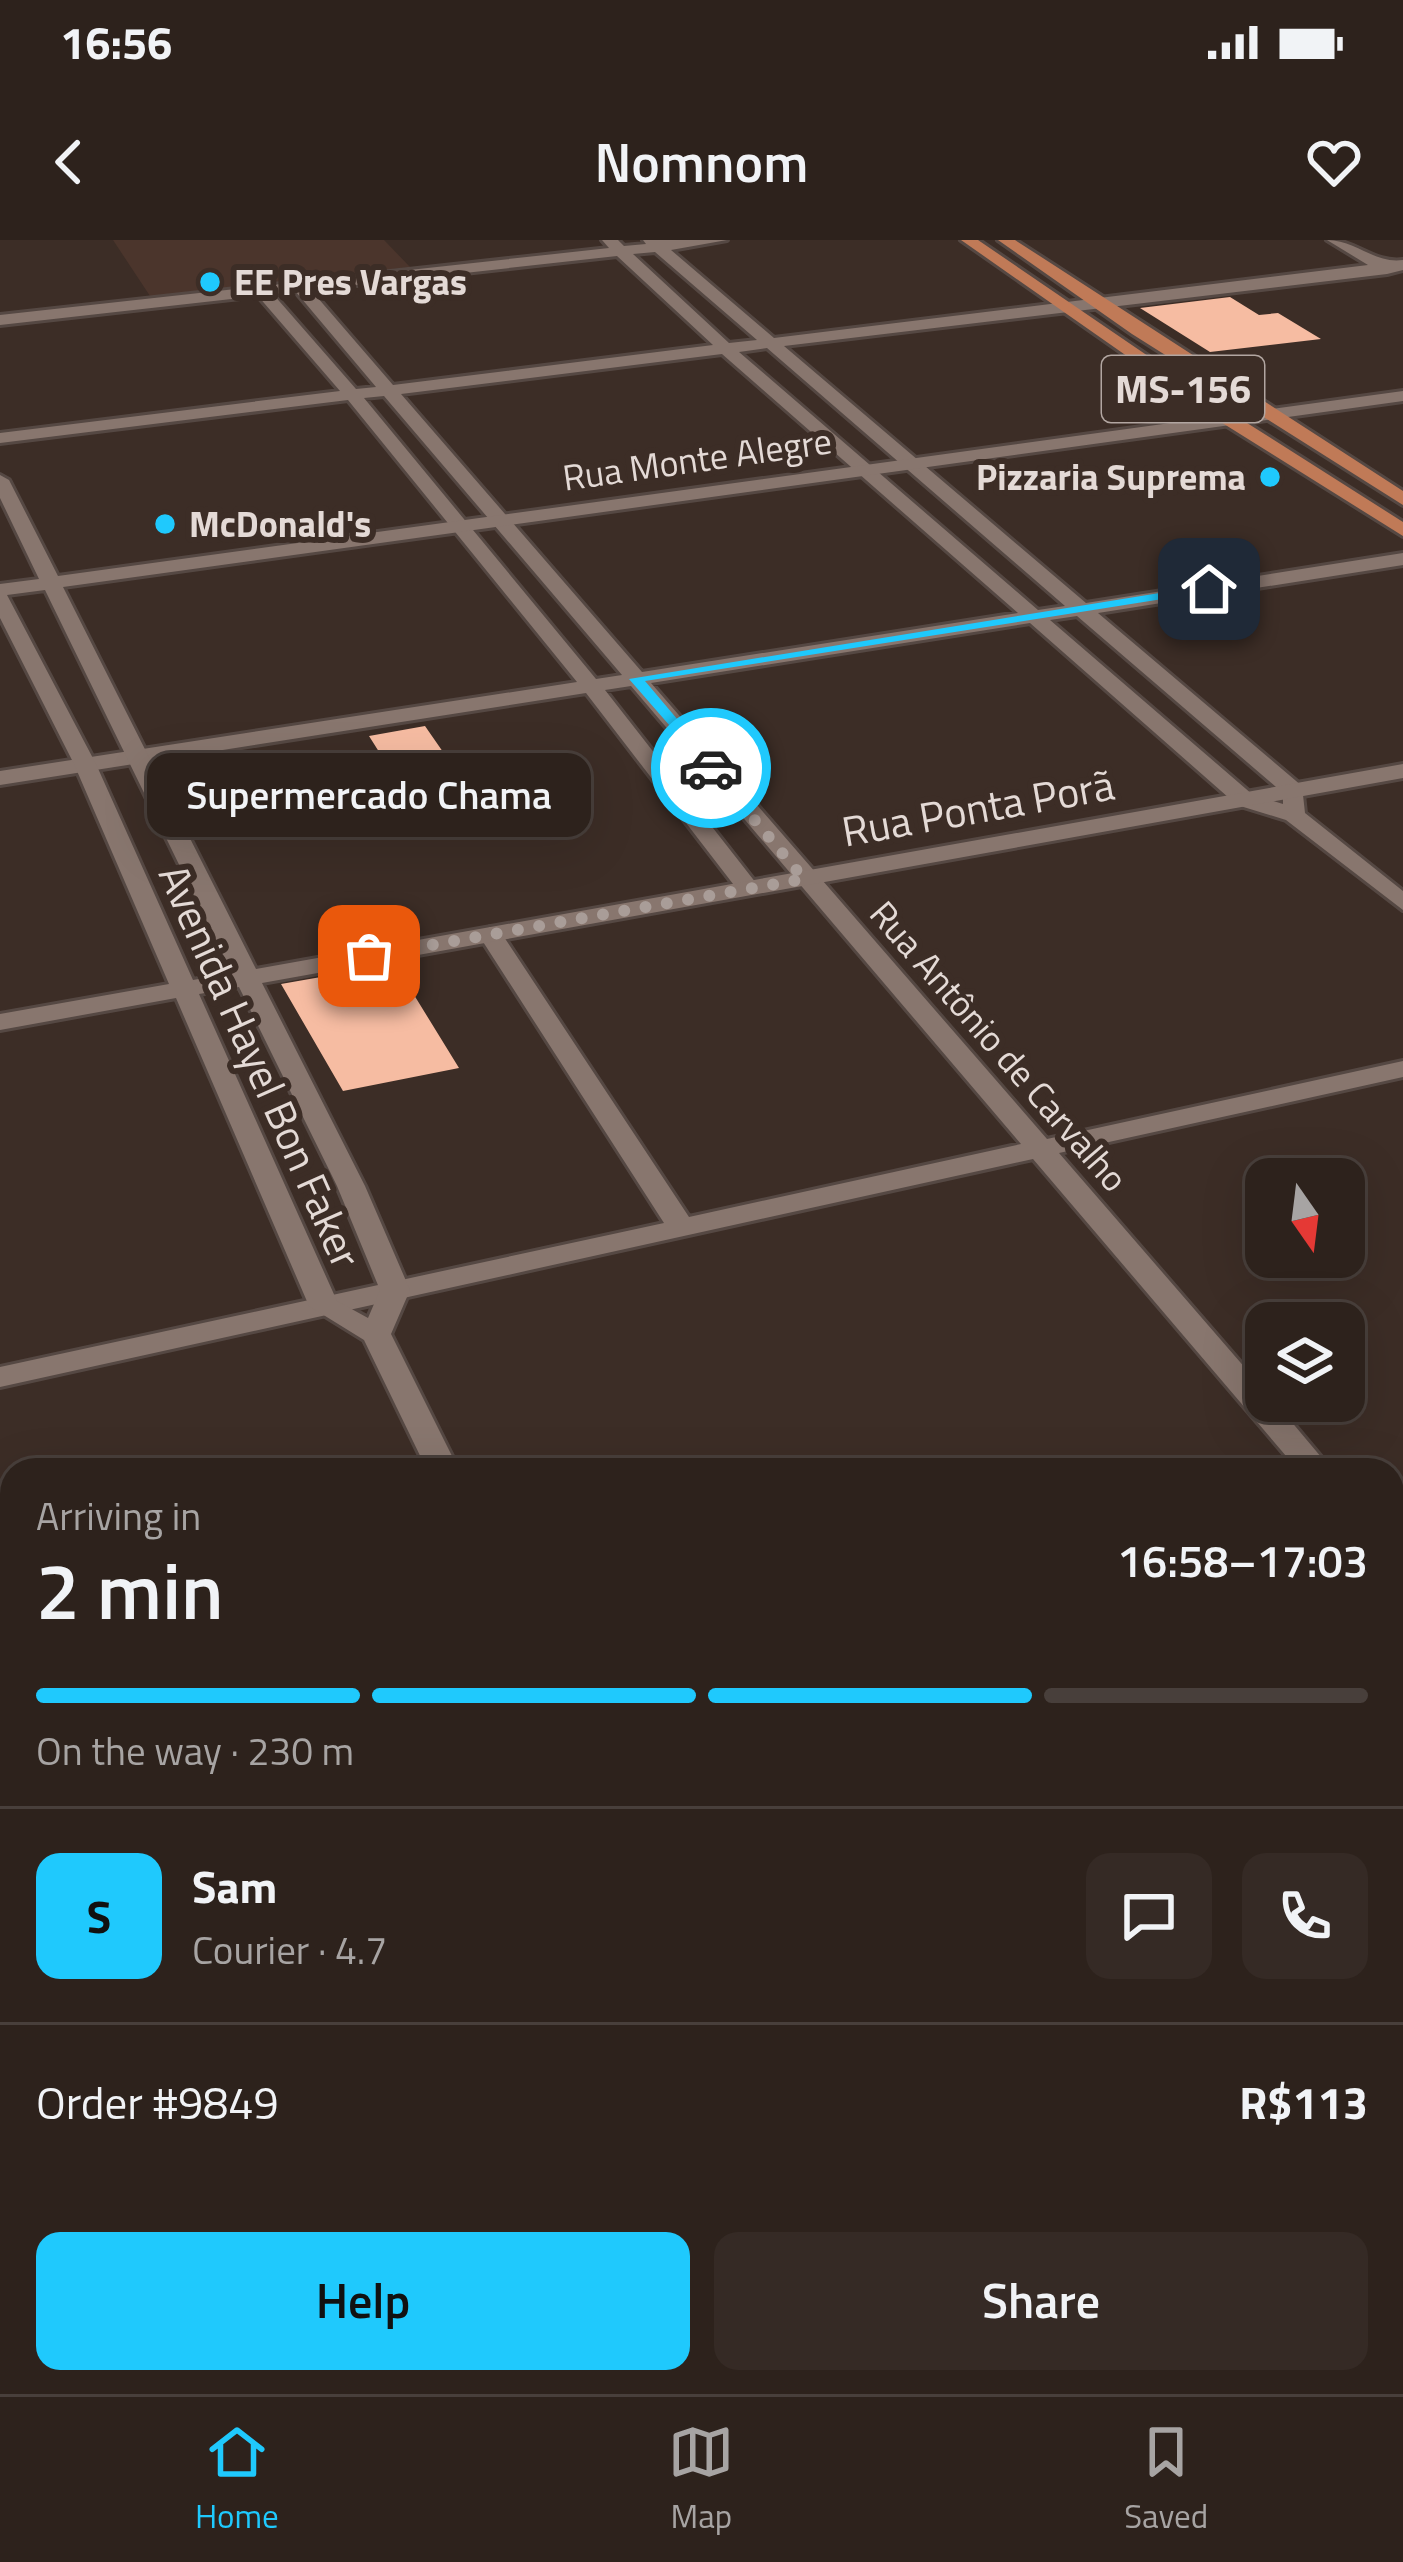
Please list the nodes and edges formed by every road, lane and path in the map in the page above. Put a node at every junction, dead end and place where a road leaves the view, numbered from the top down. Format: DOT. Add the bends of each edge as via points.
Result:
graph roads {
  1 [pos="720,240"];
  2 [pos="968,240"];
  3 [pos="1005,240"];
  4 [pos="1334,240"];
  5 [pos="1369,240"];
  6 [pos="654,243"];
  7 [pos="615,245"];
  8 [pos="1403,262"];
  9 [pos="1383,267"];
  10 [pos="1403,278"];
  11 [pos="300,287"];
  12 [pos="262,291"];
  13 [pos="1094,302"];
  14 [pos="1060,306"];
  15 [pos="0,320"];
  16 [pos="1138,331"];
  17 [pos="1103,335"];
  18 [pos="765,343"];
  19 [pos="724,347"];
  20 [pos="385,389"];
  21 [pos="353,393"];
  22 [pos="1403,397"];
  23 [pos="1268,415"];
  24 [pos="1230,420"];
  25 [pos="0,438"];
  26 [pos="908,462"];
  27 [pos="863,468"];
  28 [pos="0,481"];
  29 [pos="1403,499"];
  30 [pos="499,521"];
  31 [pos="460,526"];
  32 [pos="1403,530"];
  33 [pos="1403,559"];
  34 [pos="48,583"];
  35 [pos="0,594"];
  36 [pos="1080,608"];
  37 [pos="1031,616"];
  38 [pos="636,679"];
  39 [pos="593,686"];
  40 [pos="140,755"];
  41 [pos="85,764"];
  42 [pos="1403,771"];
  43 [pos="0,778"];
  44 [pos="1245,800"];
  45 [pos="1294,803"];
  46 [pos="804,879"];
  47 [pos="748,888"];
  48 [pos="1403,903"];
  49 [pos="490,934"];
  50 [pos="247,978"];
  51 [pos="182,990"];
  52 [pos="0,1022"];
  53 [pos="1403,1069"];
  54 [pos="1035,1149"];
  55 [pos="681,1226"];
  56 [pos="395,1290"];
  57 [pos="324,1306"];
  58 [pos="376,1334"];
  59 [pos="0,1377"];
  60 [pos="436,1458"];
  61 [pos="1305,1458"];
  1 -- 6 [label="street"];
  2 -- 14 [label="main road, MS-156"];
  3 -- 13 [label="main road"];
  4 -- 9 [label="street"];
  5 -- 8 [label="street"];
  6 -- 7 [label="street"];
  6 -- 18 [label="street"];
  7 -- 11 [label="street"];
  7 -- 19 [label="street"];
  8 -- 9 [label="street"];
  9 -- 10 [label="street"];
  9 -- 13 [label="street"];
  11 -- 12 [label="street"];
  11 -- 20 [label="street, Rua Antônio de Carvalho"];
  12 -- 15 [label="street"];
  12 -- 21 [label="street"];
  13 -- 14 [label="street"];
  13 -- 16 [label="main road"];
  14 -- 17 [label="main road, MS-156"];
  14 -- 18 [label="street"];
  16 -- 17 [label="main road"];
  16 -- 23 [label="main road"];
  17 -- 24 [label="main road, MS-156"];
  18 -- 19 [label="street"];
  18 -- 26 [label="street"];
  19 -- 20 [label="street"];
  19 -- 27 [label="street"];
  20 -- 21 [label="street"];
  20 -- 30 [label="street, Rua Antônio de Carvalho"];
  21 -- 25 [label="street"];
  21 -- 31 [label="street"];
  22 -- 23 [label="street, Rua Monte Alegre"];
  23 -- 24 [label="street, Rua Monte Alegre"];
  23 -- 29 [label="main road"];
  24 -- 26 [label="street, Rua Monte Alegre"];
  24 -- 32 [label="main road, MS-156"];
  26 -- 27 [label="street, Rua Monte Alegre"];
  26 -- 36 [label="street"];
  27 -- 30 [label="street, Rua Monte Alegre"];
  27 -- 37 [label="street"];
  28 -- 34 [label="street"];
  30 -- 31 [label="street, Rua Monte Alegre"];
  30 -- 38 [label="street, Rua Antônio de Carvalho"];
  31 -- 34 [label="street, Rua Monte Alegre"];
  31 -- 39 [label="street"];
  33 -- 36 [label="street"];
  34 -- 35 [label="street, Rua Monte Alegre"];
  34 -- 40 [label="street"];
  35 -- 41 [label="street, Avenida Hayel Bon Faker"];
  36 -- 37 [label="street"];
  36 -- 45 [label="street"];
  37 -- 38 [label="street"];
  37 -- 44 [label="street"];
  38 -- 39 [label="street"];
  38 -- 46 [label="street, Rua Antônio de Carvalho"];
  39 -- 40 [label="street"];
  39 -- 47 [label="street"];
  40 -- 41 [label="street"];
  40 -- 50 [label="street"];
  41 -- 43 [label="street"];
  41 -- 51 [label="street, Avenida Hayel Bon Faker"];
  42 -- 45 [label="street, Rua Ponta Porã"];
  44 -- 45 [label="street, Rua Ponta Porã"];
  44 -- 46 [label="street, Rua Ponta Porã"];
  45 -- 48 [label="street"];
  46 -- 47 [label="street, Rua Ponta Porã"];
  46 -- 54 [label="street, Rua Antônio de Carvalho"];
  47 -- 49 [label="street, Rua Ponta Porã"];
  49 -- 50 [label="street, Rua Ponta Porã"];
  49 -- 55 [label="street"];
  50 -- 51 [label="street, Rua Ponta Porã"];
  50 -- 56 [label="street"];
  51 -- 52 [label="street, Rua Ponta Porã"];
  51 -- 57 [label="street, Avenida Hayel Bon Faker"];
  53 -- 54 [label="street"];
  54 -- 55 [label="street"];
  54 -- 61 [label="street, Rua Antônio de Carvalho"];
  55 -- 56 [label="street"];
  56 -- 57 [label="street"];
  56 -- 58 [label="street"];
  57 -- 58 [label="street"];
  57 -- 59 [label="street"];
  58 -- 60 [label="street"];
}
